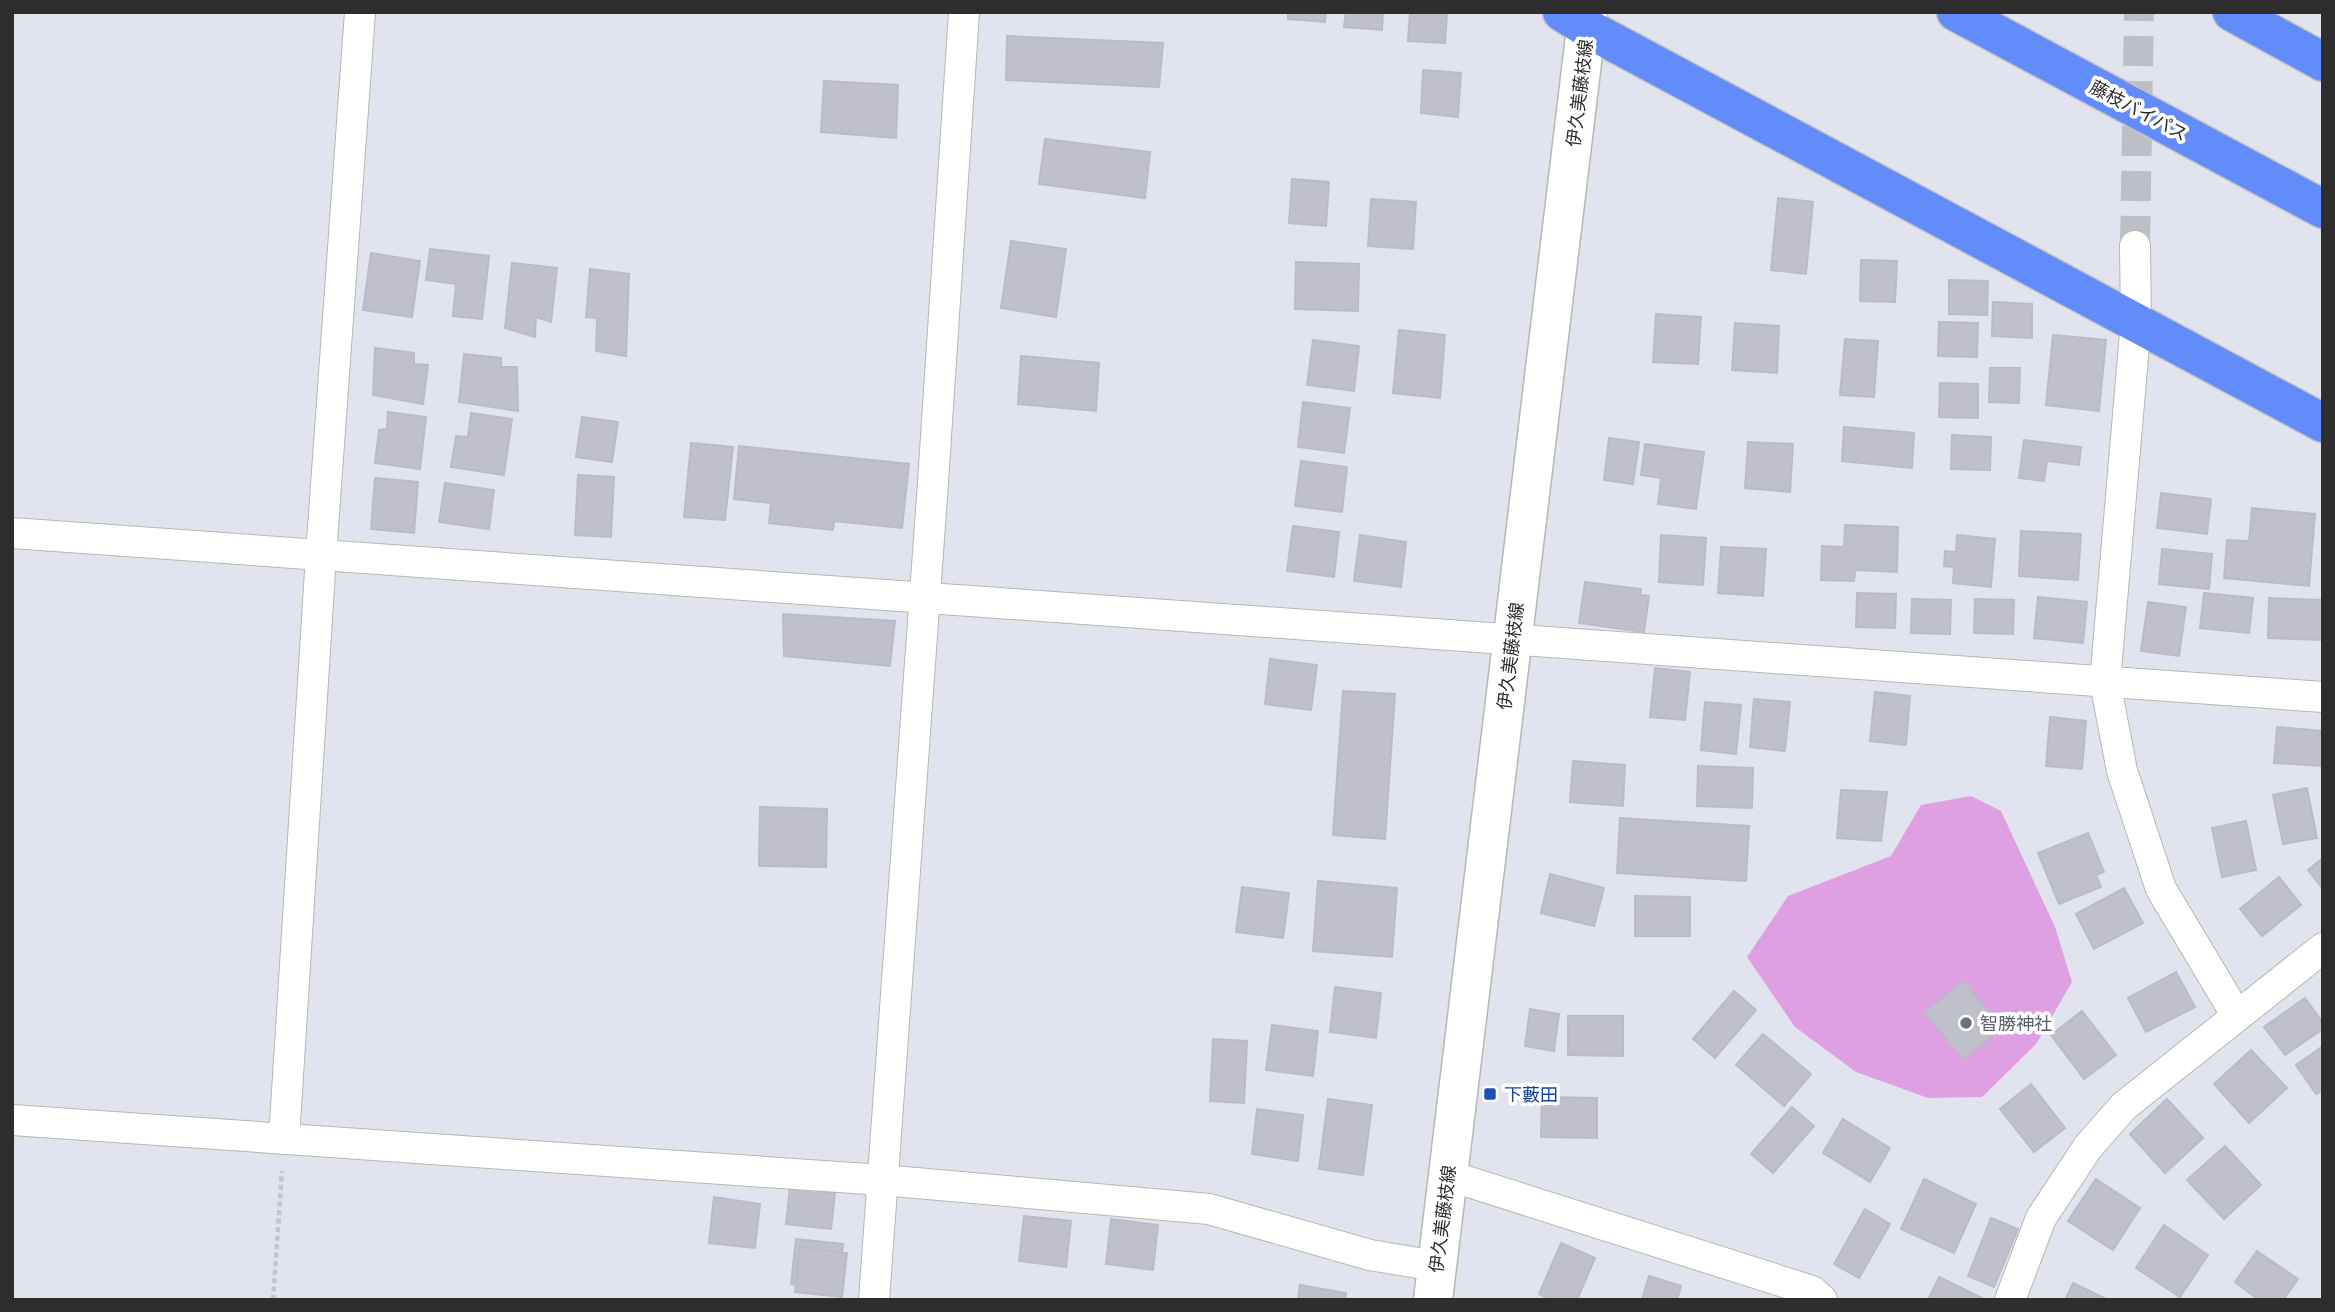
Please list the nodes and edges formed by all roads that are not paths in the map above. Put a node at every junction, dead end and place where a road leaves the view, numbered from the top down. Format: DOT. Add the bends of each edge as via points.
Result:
graph roads {
  1 [pos="360,12"];
  2 [pos="964,12"];
  3 [pos="1956,12"];
  4 [pos="2232,12"];
  5 [pos="1579,17"];
  6 [pos="2323,62"];
  7 [pos="2323,209"];
  8 [pos="2136,246"];
  9 [pos="2136,322"];
  10 [pos="2323,423"];
  11 [pos="12,533"];
  12 [pos="321,555"];
  13 [pos="925,597"];
  14 [pos="1512,639"];
  15 [pos="2105,682"];
  16 [pos="2323,697"];
  17 [pos="2323,948"];
  18 [pos="2237,1016"];
  19 [pos="12,1120"];
  20 [pos="284,1139"];
  21 [pos="1447,1175"];
  22 [pos="882,1180"];
  23 [pos="1434,1283"];
  24 [pos="874,1300"];
  25 [pos="1822,1300"];
  26 [pos="2010,1300"];
  1 -- 12 [label="street"];
  2 -- 13 [label="street"];
  3 -- 7 [label="highway, 藤枝バイパス"];
  4 -- 6 [label="highway"];
  5 -- 9 [label="highway"];
  5 -- 14 [label="main road, 伊久美藤枝線"];
  8 -- 9 [label="street"];
  9 -- 10 [label="highway"];
  9 -- 15 [label="street"];
  11 -- 12 [label="street"];
  12 -- 13 [label="street"];
  12 -- 20 [label="street"];
  13 -- 14 [label="street"];
  13 -- 22 [label="street"];
  14 -- 15 [label="street"];
  14 -- 21 [label="main road, 伊久美藤枝線"];
  15 -- 16 [label="street"];
  15 -- 18 [label="street" via="2122,771 2161,889"];
  17 -- 18 [label="street"];
  18 -- 26 [label="street" via="2124,1106 2088,1147 2041,1218"];
  19 -- 20 [label="street"];
  20 -- 22 [label="street"];
  21 -- 23 [label="main road, 伊久美藤枝線"];
  21 -- 25 [label="street" via="1812,1291"];
  22 -- 23 [label="street" via="1209,1209 1370,1255"];
  22 -- 24 [label="street"];
}
